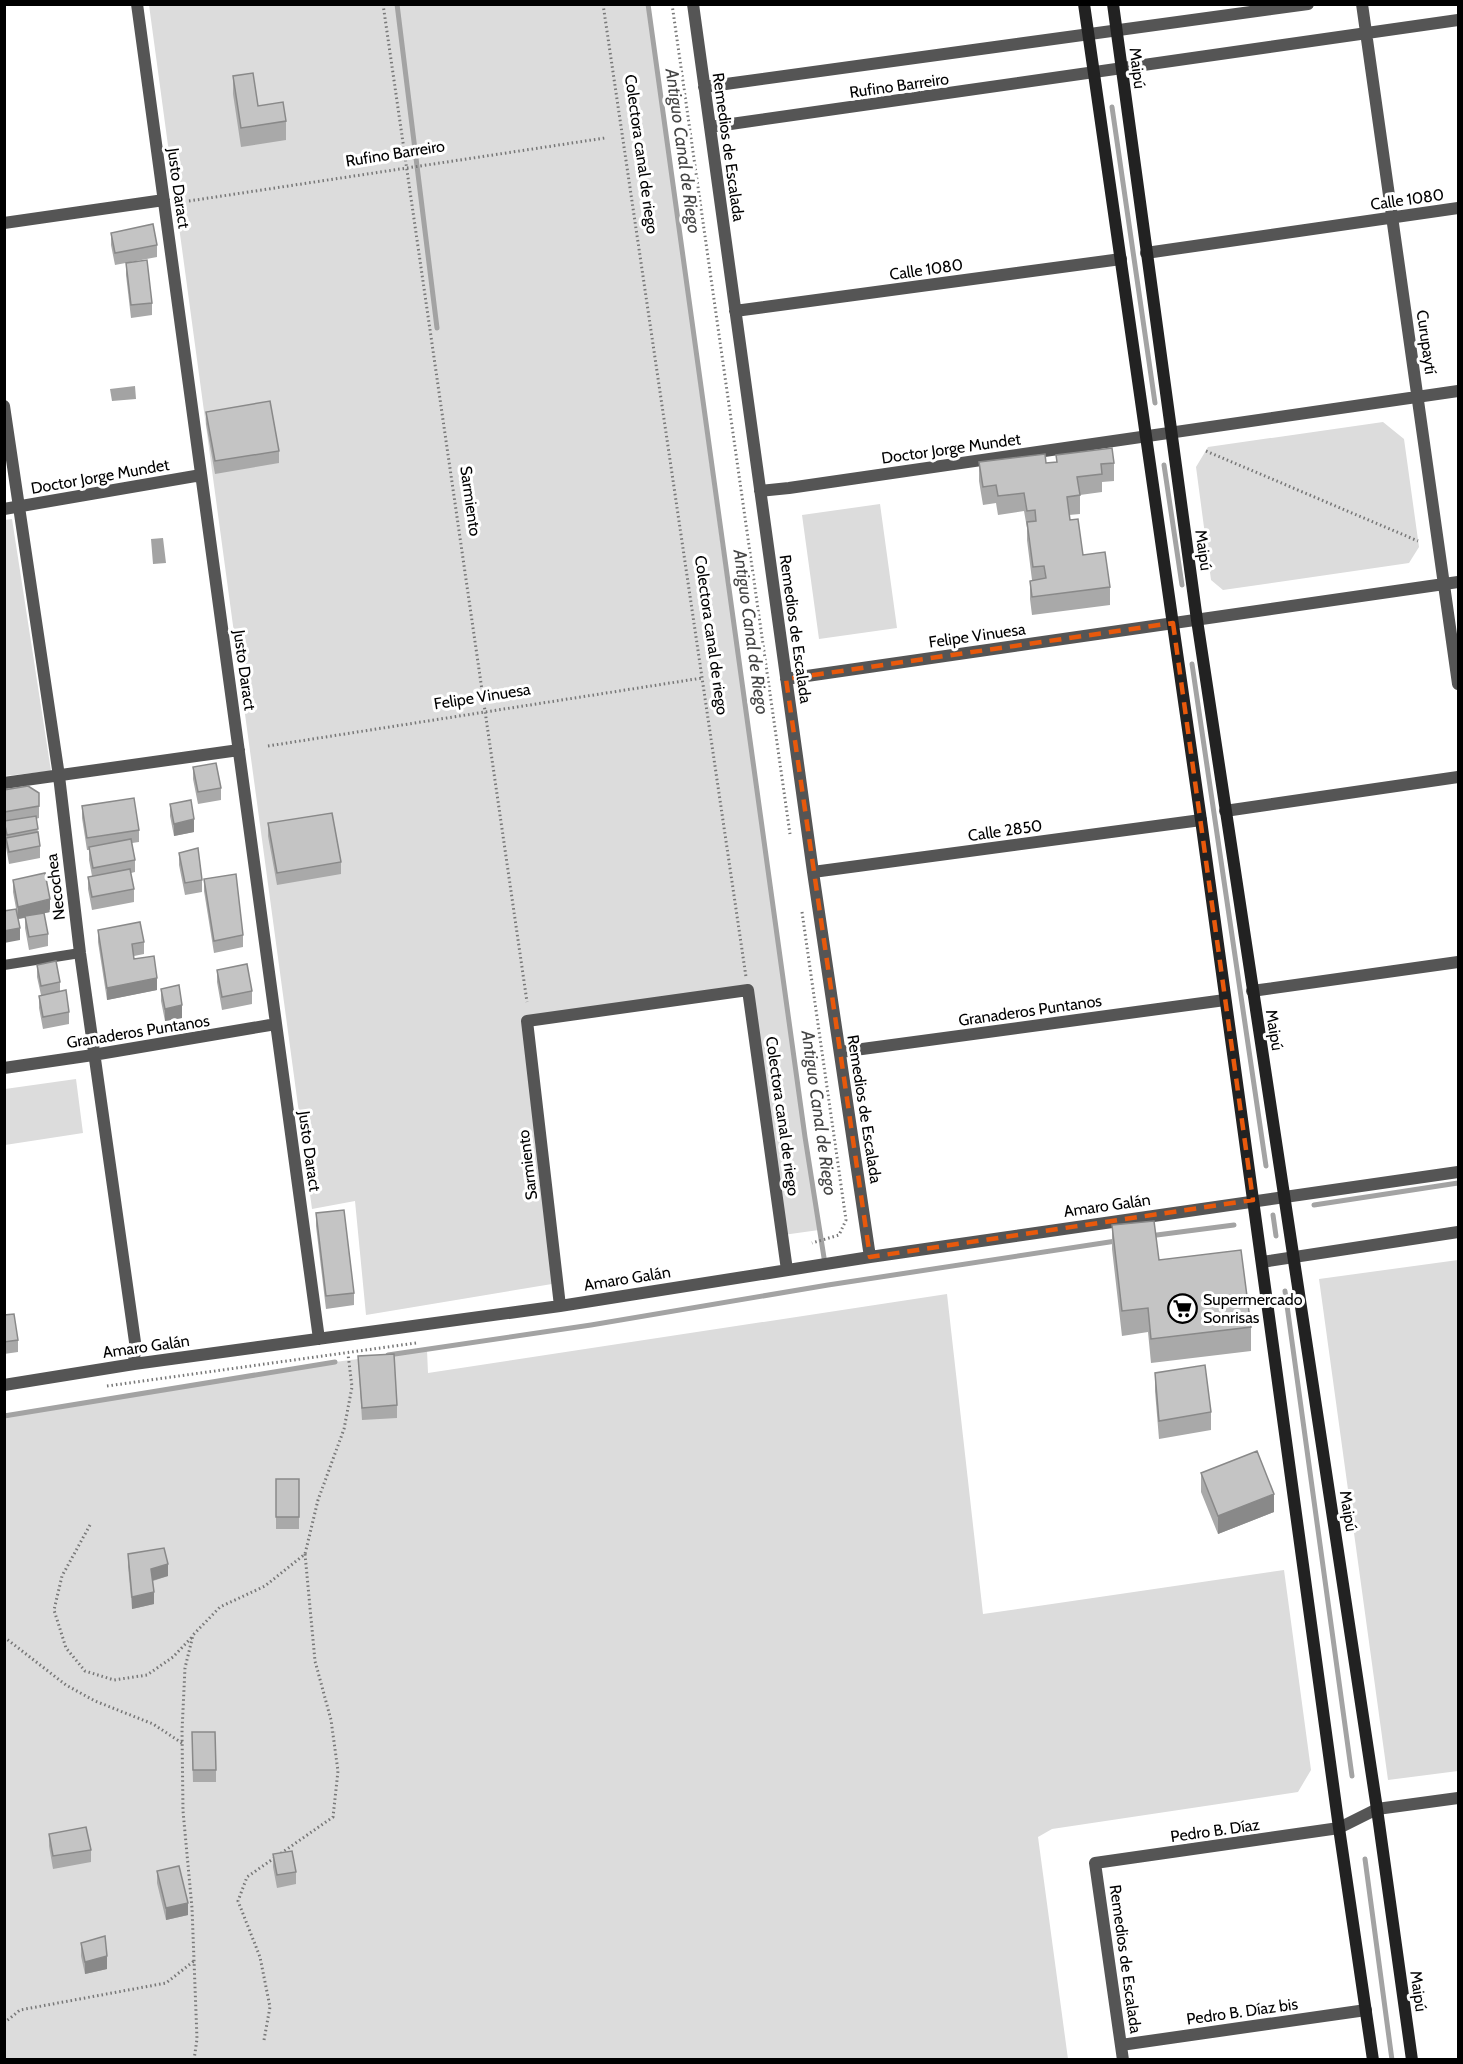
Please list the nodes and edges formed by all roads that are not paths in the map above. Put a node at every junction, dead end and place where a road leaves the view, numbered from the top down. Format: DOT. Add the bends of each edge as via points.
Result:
graph roads {
  1 [pos="137,4"];
  2 [pos="693,4"];
  3 [pos="1084,4"];
  4 [pos="1113,4"];
  5 [pos="1308,4"];
  6 [pos="1362,4"];
  7 [pos="1458,20"];
  8 [pos="1117,31"];
  9 [pos="1366,34"];
  10 [pos="1088,35"];
  11 [pos="1121,69"];
  12 [pos="1094,74"];
  13 [pos="704,87"];
  14 [pos="710,128"];
  15 [pos="164,200"];
  16 [pos="1458,208"];
  17 [pos="1393,218"];
  18 [pos="4,223"];
  19 [pos="1146,253"];
  20 [pos="1121,259"];
  21 [pos="735,311"];
  22 [pos="1458,391"];
  23 [pos="1418,397"];
  24 [pos="4,405"];
  25 [pos="1171,432"];
  26 [pos="1147,437"];
  27 [pos="201,476"];
  28 [pos="760,490"];
  29 [pos="19,507"];
  30 [pos="4,509"];
  31 [pos="1458,582"];
  32 [pos="1444,584"];
  33 [pos="1197,620"];
  34 [pos="1173,623"];
  35 [pos="786,679"];
  36 [pos="1458,684"];
  37 [pos="239,750"];
  38 [pos="59,776"];
  39 [pos="1458,777"];
  40 [pos="4,783"];
  41 [pos="1225,811"];
  42 [pos="1201,820"];
  43 [pos="813,872"];
  44 [pos="80,953"];
  45 [pos="1458,962"];
  46 [pos="4,965"];
  47 [pos="748,990"];
  48 [pos="1252,991"];
  49 [pos="1225,1000"];
  50 [pos="276,1024"];
  51 [pos="840,1052"];
  52 [pos="93,1055"];
  53 [pos="4,1068"];
  54 [pos="1458,1172"];
  55 [pos="1285,1197"];
  56 [pos="1253,1200"];
  57 [pos="1458,1233"];
  58 [pos="870,1257"];
  59 [pos="1294,1257"];
  60 [pos="1262,1262"];
  61 [pos="787,1270"];
  62 [pos="560,1306"];
  63 [pos="319,1339"];
  64 [pos="134,1364"];
  65 [pos="4,1385"];
  66 [pos="1458,1798"];
  67 [pos="1377,1809"];
  68 [pos="1339,1828"];
  69 [pos="1095,1863"];
  70 [pos="1366,2010"];
  71 [pos="1121,2045"];
  72 [pos="1123,2060"];
  73 [pos="1373,2060"];
  74 [pos="1412,2060"];
  1 -- 15 [label="street, Justo Daract"];
  2 -- 13 [label="street, Remedios de Escalada"];
  3 -- 10 [label="street"];
  4 -- 8 [label="street, Maipú"];
  5 -- 8 [label="street"];
  6 -- 9 [label="street, Curupaytí"];
  7 -- 9 [label="street"];
  8 -- 10 [label="street, Rufino Barreiro"];
  8 -- 11 [label="street, Maipú"];
  9 -- 11 [label="street"];
  9 -- 17 [label="street, Curupaytí"];
  10 -- 12 [label="street"];
  10 -- 13 [label="street, Rufino Barreiro"];
  11 -- 12 [label="street, Rufino Barreiro"];
  11 -- 19 [label="street, Maipú"];
  12 -- 14 [label="street, Rufino Barreiro"];
  12 -- 20 [label="street"];
  13 -- 14 [label="street, Remedios de Escalada"];
  14 -- 21 [label="street, Remedios de Escalada"];
  15 -- 18 [label="street"];
  15 -- 27 [label="street, Justo Daract"];
  16 -- 17 [label="street, Calle 1080"];
  17 -- 19 [label="street, Calle 1080"];
  17 -- 23 [label="street, Curupaytí"];
  19 -- 25 [label="street, Maipú"];
  20 -- 21 [label="street, Calle 1080"];
  20 -- 26 [label="street"];
  21 -- 28 [label="street, Remedios de Escalada"];
  22 -- 23 [label="street"];
  23 -- 25 [label="street"];
  23 -- 32 [label="street, Curupaytí"];
  24 -- 29 [label="street, Necochea"];
  25 -- 26 [label="street, Doctor Jorge Mundet"];
  25 -- 33 [label="street, Maipú"];
  26 -- 28 [label="street, Doctor Jorge Mundet"];
  26 -- 34 [label="street"];
  27 -- 29 [label="street, Doctor Jorge Mundet"];
  27 -- 37 [label="street, Justo Daract"];
  28 -- 35 [label="street, Remedios de Escalada"];
  29 -- 30 [label="street, Doctor Jorge Mundet"];
  29 -- 38 [label="street, Necochea"];
  31 -- 32 [label="street"];
  32 -- 33 [label="street"];
  32 -- 36 [label="street, Curupaytí"];
  33 -- 34 [label="street, Felipe Vinuesa"];
  33 -- 41 [label="street, Maipú"];
  34 -- 35 [label="street, Felipe Vinuesa"];
  34 -- 42 [label="street"];
  35 -- 43 [label="street, Remedios de Escalada"];
  37 -- 38 [label="street"];
  37 -- 50 [label="street, Justo Daract"];
  38 -- 40 [label="street"];
  38 -- 44 [label="street, Necochea"];
  39 -- 41 [label="street"];
  41 -- 48 [label="street, Maipú"];
  42 -- 43 [label="street, Calle 2850"];
  42 -- 49 [label="street"];
  43 -- 51 [label="street, Remedios de Escalada"];
  44 -- 46 [label="lane"];
  44 -- 52 [label="street, Necochea"];
  45 -- 48 [label="street"];
  47 -- 61 [label="street, Colectora canal de riego"];
  47 -- 62 [label="street, Sarmiento" via="527,1021"];
  48 -- 55 [label="street, Maipú"];
  49 -- 51 [label="street, Granaderos Puntanos"];
  49 -- 56 [label="street"];
  50 -- 52 [label="street, Granaderos Puntanos"];
  50 -- 63 [label="street, Justo Daract"];
  51 -- 58 [label="street, Remedios de Escalada"];
  52 -- 53 [label="street, Granaderos Puntanos"];
  52 -- 64 [label="street, Necochea" via="135,1342"];
  54 -- 55 [label="street"];
  55 -- 56 [label="street, Amaro Galán"];
  55 -- 59 [label="street, Maipú"];
  56 -- 58 [label="street, Amaro Galán"];
  56 -- 60 [label="street"];
  57 -- 59 [label="street"];
  58 -- 61 [label="street, Amaro Galán"];
  59 -- 60 [label="street"];
  59 -- 67 [label="street, Maipú"];
  60 -- 68 [label="street"];
  61 -- 62 [label="street, Amaro Galán"];
  62 -- 63 [label="street, Amaro Galán"];
  63 -- 64 [label="street, Amaro Galán"];
  64 -- 65 [label="street, Amaro Galán"];
  66 -- 67 [label="street"];
  67 -- 68 [label="street, Pedro B. Díaz"];
  67 -- 74 [label="street, Maipú"];
  68 -- 69 [label="street, Pedro B. Díaz"];
  68 -- 70 [label="street"];
  69 -- 71 [label="street, Remedios de Escalada"];
  70 -- 71 [label="street, Pedro B. Díaz bis"];
  70 -- 73 [label="street"];
  71 -- 72 [label="street, Remedios de Escalada"];
}
